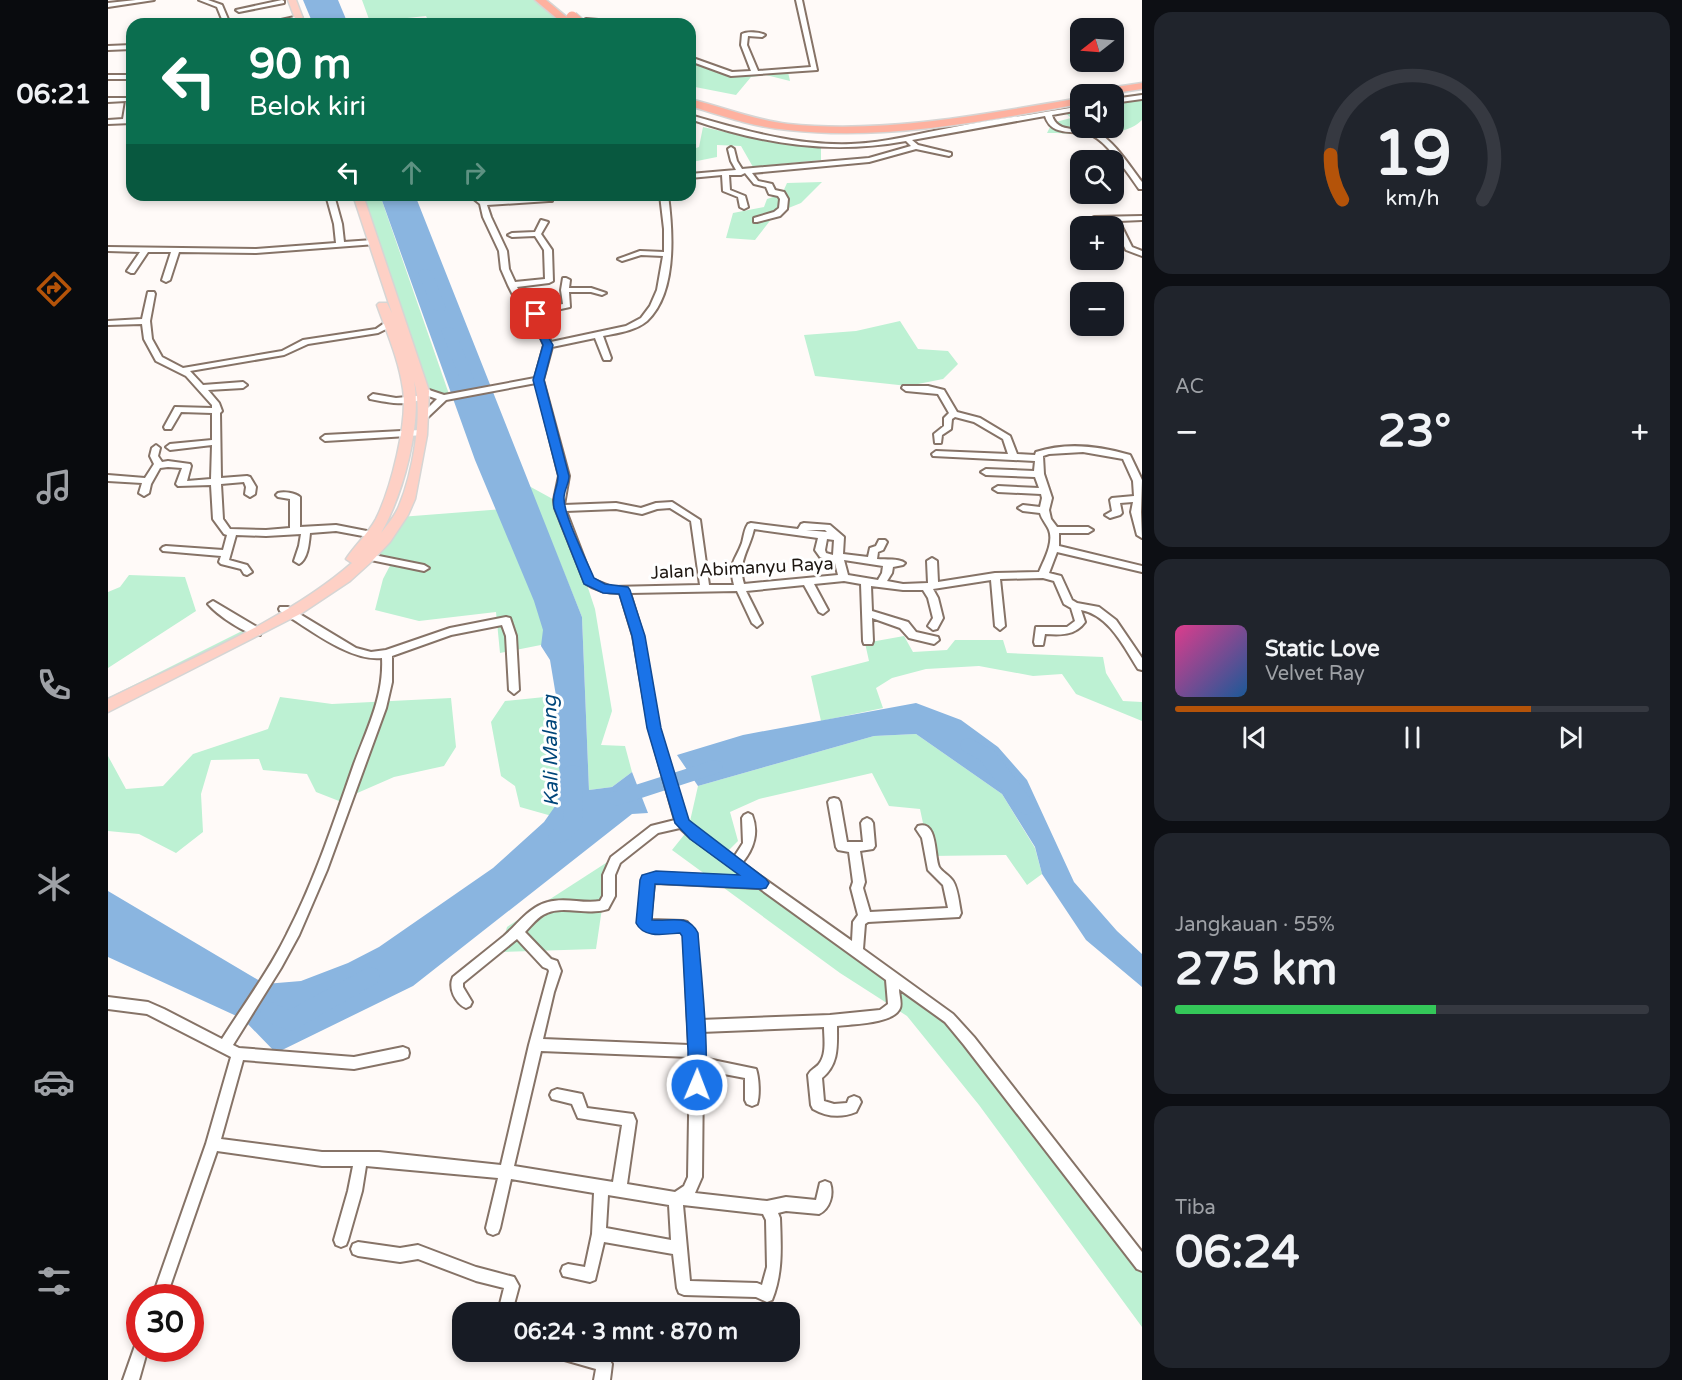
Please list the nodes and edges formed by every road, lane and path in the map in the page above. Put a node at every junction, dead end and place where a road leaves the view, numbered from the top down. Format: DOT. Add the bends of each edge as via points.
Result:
graph roads {
  1 [pos="151,0"];
  2 [pos="202,0"];
  3 [pos="540,0"];
  4 [pos="550,0"];
  5 [pos="799,0"];
  6 [pos="285,1"];
  7 [pos="108,5"];
  8 [pos="239,10"];
  9 [pos="225,18"];
  10 [pos="289,18"];
  11 [pos="298,18"];
  12 [pos="565,18"];
  13 [pos="567,18"];
  14 [pos="762,35"];
  15 [pos="126,47"];
  16 [pos="108,48"];
  17 [pos="696,61"];
  18 [pos="755,72"];
  19 [pos="126,76"];
  20 [pos="108,77"];
  21 [pos="1142,86"];
  22 [pos="1124,89"];
  23 [pos="1142,90"];
  24 [pos="1124,93"];
  25 [pos="696,94"];
  26 [pos="1142,97"];
  27 [pos="126,98"];
  28 [pos="1070,98"];
  29 [pos="1124,99"];
  30 [pos="108,100"];
  31 [pos="1070,103"];
  32 [pos="696,104"];
  33 [pos="1070,110"];
  34 [pos="1048,114"];
  35 [pos="696,119"];
  36 [pos="126,121"];
  37 [pos="108,122"];
  38 [pos="907,138"];
  39 [pos="916,147"];
  40 [pos="731,149"];
  41 [pos="949,154"];
  42 [pos="726,165"];
  43 [pos="745,173"];
  44 [pos="727,174"];
  45 [pos="696,176"];
  46 [pos="1142,186"];
  47 [pos="332,201"];
  48 [pos="350,201"];
  49 [pos="359,201"];
  50 [pos="505,201"];
  51 [pos="665,201"];
  52 [pos="483,202"];
  53 [pos="744,207"];
  54 [pos="1142,218"];
  55 [pos="1124,219"];
  56 [pos="757,220"];
  57 [pos="544,222"];
  58 [pos="537,234"];
  59 [pos="512,235"];
  60 [pos="1124,238"];
  61 [pos="368,243"];
  62 [pos="340,244"];
  63 [pos="108,249"];
  64 [pos="145,250"];
  65 [pos="175,252"];
  66 [pos="665,254"];
  67 [pos="1142,254"];
  68 [pos="622,259"];
  69 [pos="131,271"];
  70 [pos="166,280"];
  71 [pos="566,280"];
  72 [pos="512,285"];
  73 [pos="565,290"];
  74 [pos="602,293"];
  75 [pos="151,294"];
  76 [pos="390,317"];
  77 [pos="531,317"];
  78 [pos="146,321"];
  79 [pos="108,323"];
  80 [pos="598,334"];
  81 [pos="548,345"];
  82 [pos="608,358"];
  83 [pos="183,370"];
  84 [pos="538,380"];
  85 [pos="243,385"];
  86 [pos="200,388"];
  87 [pos="906,388"];
  88 [pos="419,396"];
  89 [pos="373,397"];
  90 [pos="447,397"];
  91 [pos="218,411"];
  92 [pos="954,414"];
  93 [pos="424,416"];
  94 [pos="168,427"];
  95 [pos="421,433"];
  96 [pos="406,434"];
  97 [pos="325,438"];
  98 [pos="938,441"];
  99 [pos="217,442"];
  100 [pos="170,447"];
  101 [pos="156,448"];
  102 [pos="936,454"];
  103 [pos="1012,457"];
  104 [pos="1039,458"];
  105 [pos="159,465"];
  106 [pos="986,472"];
  107 [pos="1039,474"];
  108 [pos="1139,475"];
  109 [pos="108,478"];
  110 [pos="148,481"];
  111 [pos="215,482"];
  112 [pos="398,483"];
  113 [pos="413,483"];
  114 [pos="998,489"];
  115 [pos="1045,490"];
  116 [pos="144,493"];
  117 [pos="250,494"];
  118 [pos="281,495"];
  119 [pos="1140,499"];
  120 [pos="560,508"];
  121 [pos="1023,508"];
  122 [pos="1044,510"];
  123 [pos="1110,515"];
  124 [pos="306,530"];
  125 [pos="1054,530"];
  126 [pos="1088,530"];
  127 [pos="295,531"];
  128 [pos="801,531"];
  129 [pos="232,533"];
  130 [pos="1142,535"];
  131 [pos="380,536"];
  132 [pos="823,536"];
  133 [pos="839,537"];
  134 [pos="882,542"];
  135 [pos="1054,548"];
  136 [pos="166,549"];
  137 [pos="226,553"];
  138 [pos="369,557"];
  139 [pos="838,559"];
  140 [pos="298,561"];
  141 [pos="872,561"];
  142 [pos="932,561"];
  143 [pos="900,563"];
  144 [pos="888,564"];
  145 [pos="424,568"];
  146 [pos="1142,569"];
  147 [pos="247,572"];
  148 [pos="1043,575"];
  149 [pos="995,576"];
  150 [pos="844,578"];
  151 [pos="866,581"];
  152 [pos="808,583"];
  153 [pos="880,584"];
  154 [pos="929,586"];
  155 [pos="739,588"];
  156 [pos="705,589"];
  157 [pos="624,590"];
  158 [pos="213,604"];
  159 [pos="1075,606"];
  160 [pos="823,610"];
  161 [pos="288,611"];
  162 [pos="867,613"];
  163 [pos="757,623"];
  164 [pos="933,626"];
  165 [pos="1000,626"];
  166 [pos="252,630"];
  167 [pos="934,640"];
  168 [pos="868,641"];
  169 [pos="1039,642"];
  170 [pos="387,654"];
  171 [pos="1142,666"];
  172 [pos="514,690"];
  173 [pos="108,697"];
  174 [pos="108,706"];
  175 [pos="834,802"];
  176 [pos="748,818"];
  177 [pos="681,819"];
  178 [pos="867,823"];
  179 [pos="922,829"];
  180 [pos="854,847"];
  181 [pos="735,863"];
  182 [pos="761,883"];
  183 [pos="865,917"];
  184 [pos="518,932"];
  185 [pos="857,952"];
  186 [pos="892,977"];
  187 [pos="466,1002"];
  188 [pos="108,1003"];
  189 [pos="830,1021"];
  190 [pos="694,1026"];
  191 [pos="226,1045"];
  192 [pos="535,1045"];
  193 [pos="403,1053"];
  194 [pos="238,1054"];
  195 [pos="697,1057"];
  196 [pos="556,1095"];
  197 [pos="752,1100"];
  198 [pos="854,1102"];
  199 [pos="213,1144"];
  200 [pos="361,1158"];
  201 [pos="507,1172"];
  202 [pos="601,1188"];
  203 [pos="825,1188"];
  204 [pos="619,1190"];
  205 [pos="678,1198"];
  206 [pos="767,1208"];
  207 [pos="493,1228"];
  208 [pos="599,1234"];
  209 [pos="341,1240"];
  210 [pos="678,1248"];
  211 [pos="358,1249"];
  212 [pos="1142,1264"];
  213 [pos="568,1271"];
  214 [pos="164,1284"];
  215 [pos="508,1302"];
  216 [pos="137,1362"];
  217 [pos="597,1362"];
  218 [pos="131,1380"];
  219 [pos="602,1380"];
  1 -- 7 [label="street"];
  2 -- 9 [label="street" via="220,6"];
  3 -- 12 [label="highway"];
  4 -- 13 [label="highway"];
  5 -- 18 [label="street" via="815,69"];
  6 -- 8 [label="street"];
  6 -- 10 [label="main road"];
  6 -- 11 [label="main road"];
  14 -- 18 [label="street" via="745,34 744,45"];
  15 -- 16 [label="street"];
  17 -- 18 [label="street" via="726,73"];
  19 -- 20 [label="street"];
  21 -- 22 [label="highway"];
  23 -- 24 [label="highway"];
  25 -- 28 [label="highway" via="766,112 857,121 931,119"];
  26 -- 29 [label="street"];
  27 -- 30 [label="street"];
  31 -- 32 [label="highway" via="927,126 837,132 775,124"];
  33 -- 34 [label="street"];
  34 -- 38 [label="street"];
  34 -- 46 [label="street" via="1059,128 1100,136"];
  35 -- 38 [label="street" via="730,129 821,145 861,145"];
  36 -- 37 [label="street"];
  38 -- 39 [label="street"];
  39 -- 41 [label="street"];
  39 -- 43 [label="street" via="869,160"];
  40 -- 43 [label="street" via="734,161"];
  42 -- 44 [label="street"];
  43 -- 44 [label="street"];
  43 -- 56 [label="street" via="784,199 783,209 777,214"];
  44 -- 45 [label="street"];
  44 -- 53 [label="street" via="727,191 741,196"];
  47 -- 62 [label="street"];
  48 -- 61 [label="main road"];
  49 -- 61 [label="main road"];
  50 -- 52 [label="street"];
  51 -- 66 [label="street" via="668,232"];
  52 -- 72 [label="street"];
  54 -- 55 [label="street"];
  57 -- 58 [label="street"];
  58 -- 59 [label="street"];
  58 -- 72 [label="street" via="548,250 549,281"];
  60 -- 67 [label="street" via="1129,248"];
  61 -- 62 [label="street"];
  61 -- 76 [label="main road"];
  62 -- 65 [label="street"];
  63 -- 64 [label="street"];
  64 -- 65 [label="street"];
  64 -- 69 [label="street"];
  65 -- 70 [label="street"];
  66 -- 68 [label="street" via="640,253"];
  66 -- 80 [label="street" via="664,282 647,316 640,324"];
  71 -- 73 [label="street"];
  72 -- 77 [label="street"];
  73 -- 74 [label="street"];
  73 -- 77 [label="street" via="567,305"];
  75 -- 78 [label="street"];
  76 -- 83 [label="street" via="378,331 306,342 284,353"];
  76 -- 88 [label="main road"];
  77 -- 81 [label="street"];
  78 -- 79 [label="street"];
  78 -- 83 [label="street" via="148,339 159,359"];
  80 -- 81 [label="street"];
  80 -- 82 [label="street"];
  81 -- 84 [label="street"];
  83 -- 86 [label="street"];
  84 -- 90 [label="street"];
  84 -- 120 [label="street, Jalan Abimanyu Raya" via="564,476 558,496"];
  85 -- 86 [label="street"];
  86 -- 91 [label="street"];
  87 -- 92 [label="street" via="941,392"];
  88 -- 89 [label="street" via="391,401"];
  88 -- 90 [label="street"];
  88 -- 93 [label="main road"];
  88 -- 96 [label="main road"];
  90 -- 93 [label="street"];
  91 -- 94 [label="street" via="178,410"];
  91 -- 99 [label="street"];
  92 -- 98 [label="street" via="948,418 948,427 938,434"];
  92 -- 103 [label="street" via="977,420 1003,435 1010,442"];
  93 -- 95 [label="main road"];
  95 -- 96 [label="street"];
  95 -- 113 [label="main road"];
  96 -- 97 [label="street"];
  96 -- 112 [label="main road"];
  99 -- 100 [label="street"];
  99 -- 111 [label="street"];
  101 -- 105 [label="street" via="154,456"];
  102 -- 103 [label="street"];
  103 -- 104 [label="street"];
  104 -- 107 [label="street"];
  104 -- 108 [label="street" via="1041,452 1065,448 1121,455 1127,457"];
  105 -- 110 [label="street"];
  105 -- 111 [label="street" via="186,465 181,484"];
  106 -- 107 [label="street"];
  107 -- 115 [label="street"];
  108 -- 119 [label="street"];
  109 -- 110 [label="street"];
  110 -- 116 [label="street"];
  111 -- 117 [label="street" via="247,480"];
  111 -- 129 [label="street" via="218,519"];
  112 -- 113 [label="main road"];
  112 -- 131 [label="main road"];
  113 -- 131 [label="main road" via="402,514"];
  114 -- 115 [label="street"];
  115 -- 122 [label="street"];
  118 -- 127 [label="street" via="295,497"];
  119 -- 123 [label="street" via="1115,500 1117,513"];
  119 -- 130 [label="street" via="1136,512"];
  120 -- 156 [label="street" via="616,506 642,511 672,505 682,509 695,519"];
  120 -- 157 [label="street, Jalan Abimanyu Raya" via="588,581 603,588"];
  121 -- 122 [label="street"];
  122 -- 125 [label="street"];
  124 -- 127 [label="street"];
  124 -- 131 [label="street" via="336,528"];
  124 -- 140 [label="street"];
  125 -- 126 [label="street"];
  125 -- 135 [label="street"];
  127 -- 129 [label="street"];
  128 -- 132 [label="street"];
  128 -- 133 [label="street" via="809,525 827,527"];
  128 -- 155 [label="street" via="751,526 737,561"];
  129 -- 137 [label="street"];
  131 -- 138 [label="main road"];
  131 -- 161 [label="main road"];
  132 -- 133 [label="street"];
  132 -- 139 [label="street" via="823,555"];
  133 -- 139 [label="street"];
  134 -- 141 [label="street" via="880,548 873,550"];
  135 -- 146 [label="street"];
  135 -- 148 [label="street"];
  136 -- 137 [label="street"];
  137 -- 147 [label="street" via="225,563 244,567"];
  138 -- 145 [label="street"];
  138 -- 161 [label="main road" via="326,591"];
  139 -- 141 [label="street"];
  139 -- 150 [label="street"];
  141 -- 144 [label="street"];
  142 -- 154 [label="street"];
  143 -- 144 [label="street"];
  144 -- 153 [label="street"];
  148 -- 149 [label="street, Jalan Abimanyu Raya"];
  148 -- 159 [label="street" via="1058,578 1068,602"];
  149 -- 154 [label="street, Jalan Abimanyu Raya"];
  149 -- 165 [label="street"];
  150 -- 151 [label="street, Jalan Abimanyu Raya"];
  150 -- 152 [label="street, Jalan Abimanyu Raya"];
  151 -- 153 [label="street, Jalan Abimanyu Raya"];
  151 -- 162 [label="street"];
  152 -- 155 [label="street, Jalan Abimanyu Raya"];
  152 -- 160 [label="street"];
  153 -- 154 [label="street, Jalan Abimanyu Raya"];
  154 -- 164 [label="street" via="938,618"];
  155 -- 156 [label="street, Jalan Abimanyu Raya"];
  155 -- 163 [label="street"];
  156 -- 157 [label="street, Jalan Abimanyu Raya"];
  157 -- 177 [label="street" via="638,636 654,728"];
  158 -- 166 [label="street"];
  159 -- 169 [label="street" via="1080,622 1077,627 1071,631 1040,630"];
  159 -- 171 [label="street" via="1095,609 1112,623"];
  161 -- 166 [label="main road"];
  161 -- 170 [label="street" via="359,654"];
  162 -- 167 [label="street" via="904,625 913,635"];
  162 -- 168 [label="street"];
  166 -- 173 [label="main road"];
  166 -- 174 [label="main road"];
  170 -- 172 [label="street" via="450,632 506,621 511,636"];
  170 -- 191 [label="street" via="388,677 382,707 329,850 293,935"];
  175 -- 180 [label="street" via="842,847"];
  176 -- 181 [label="street" via="751,840"];
  177 -- 181 [label="street" via="695,835"];
  177 -- 184 [label="street" via="655,829 615,860 604,905 547,907 531,916"];
  178 -- 180 [label="street" via="869,846"];
  179 -- 183 [label="street" via="928,837 934,870 948,883 955,913"];
  180 -- 183 [label="street" via="859,882 856,888"];
  181 -- 182 [label="street"];
  182 -- 185 [label="street"];
  182 -- 190 [label="street" via="648,880 644,923 651,927 683,926 690,933"];
  183 -- 185 [label="street" via="859,922"];
  184 -- 187 [label="street" via="458,981 457,988"];
  184 -- 192 [label="street" via="555,971"];
  185 -- 186 [label="street"];
  186 -- 189 [label="street" via="895,1001 889,1013"];
  186 -- 212 [label="street" via="956,1025"];
  188 -- 191 [label="street" via="148,1008"];
  189 -- 190 [label="street"];
  189 -- 198 [label="street" via="831,1049 825,1067 815,1075 818,1105 844,1110"];
  190 -- 195 [label="street"];
  191 -- 194 [label="street"];
  192 -- 195 [label="street"];
  192 -- 201 [label="street"];
  193 -- 194 [label="street" via="354,1063"];
  194 -- 199 [label="street"];
  195 -- 197 [label="street" via="752,1073"];
  195 -- 205 [label="street" via="694,1176 689,1191"];
  196 -- 204 [label="street" via="577,1098 583,1114 628,1119"];
  199 -- 200 [label="street" via="322,1159"];
  199 -- 214 [label="street"];
  200 -- 201 [label="street"];
  200 -- 209 [label="street"];
  201 -- 202 [label="street"];
  201 -- 207 [label="street"];
  202 -- 204 [label="street"];
  202 -- 208 [label="street"];
  203 -- 206 [label="street" via="819,1208 786,1204"];
  204 -- 205 [label="street"];
  205 -- 206 [label="street"];
  205 -- 210 [label="street"];
  206 -- 210 [label="street" via="774,1218 774,1267 767,1295 757,1290 684,1288"];
  208 -- 210 [label="street"];
  208 -- 213 [label="street" via="590,1275"];
  211 -- 215 [label="street" via="400,1255 418,1252 509,1282 512,1286"];
  216 -- 218 [label="street"];
  217 -- 219 [label="street" via="604,1364"];
}
